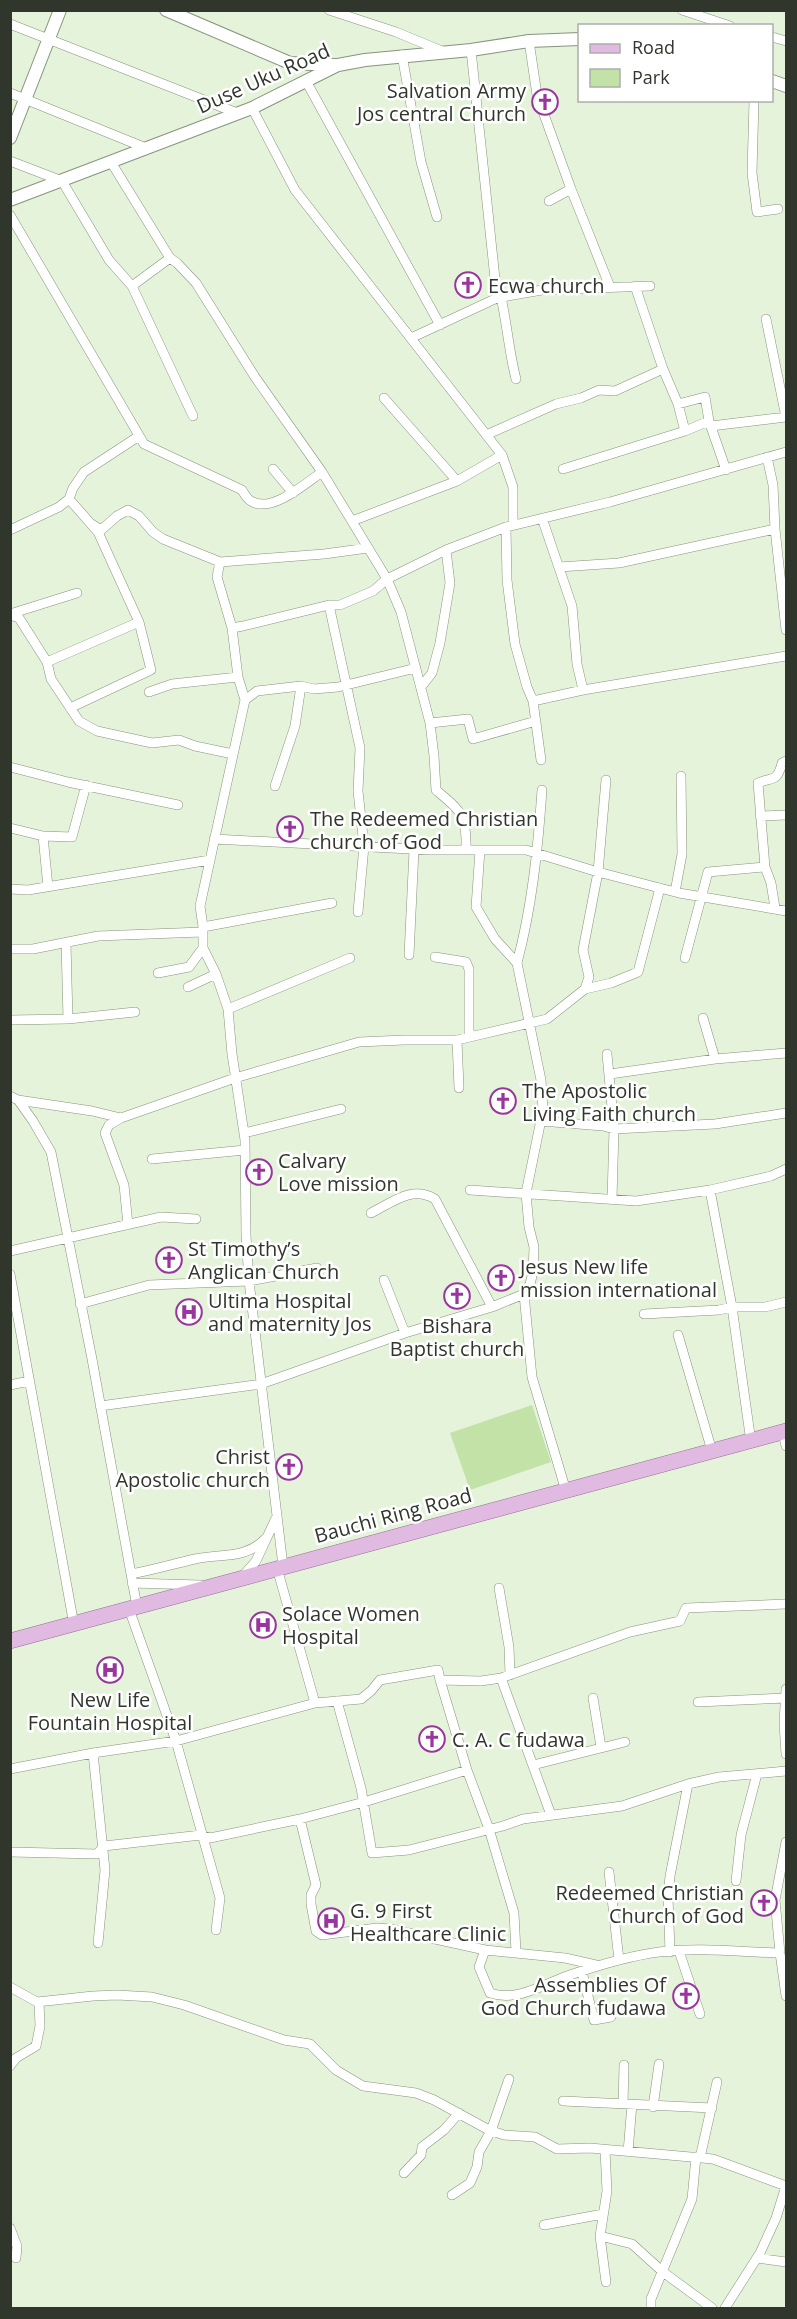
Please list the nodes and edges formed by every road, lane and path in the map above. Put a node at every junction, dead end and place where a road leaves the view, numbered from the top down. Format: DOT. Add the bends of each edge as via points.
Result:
graph roads {
  1 [pos="60,10"];
  2 [pos="166,10"];
  3 [pos="329,10"];
  4 [pos="682,10"];
  5 [pos="10,24"];
  6 [pos="724,24"];
  7 [pos="578,39"];
  8 [pos="49,40"];
  9 [pos="529,41"];
  10 [pos="471,50"];
  11 [pos="444,52"];
  12 [pos="402,55"];
  13 [pos="338,65"];
  14 [pos="306,81"];
  15 [pos="10,93"];
  16 [pos="26,99"];
  17 [pos="754,102"];
  18 [pos="252,108"];
  19 [pos="237,113"];
  20 [pos="10,138"];
  21 [pos="146,148"];
  22 [pos="10,161"];
  23 [pos="111,162"];
  24 [pos="62,181"];
  25 [pos="571,189"];
  26 [pos="10,201"];
  27 [pos="549,201"];
  28 [pos="778,209"];
  29 [pos="10,214"];
  30 [pos="437,217"];
  31 [pos="170,258"];
  32 [pos="132,286"];
  33 [pos="635,286"];
  34 [pos="650,286"];
  35 [pos="610,287"];
  36 [pos="499,298"];
  37 [pos="766,319"];
  38 [pos="440,325"];
  39 [pos="411,338"];
  40 [pos="663,369"];
  41 [pos="516,379"];
  42 [pos="384,398"];
  43 [pos="678,404"];
  44 [pos="193,416"];
  45 [pos="786,417"];
  46 [pos="710,424"];
  47 [pos="686,431"];
  48 [pos="486,435"];
  49 [pos="139,436"];
  50 [pos="786,452"];
  51 [pos="502,455"];
  52 [pos="767,458"];
  53 [pos="273,469"];
  54 [pos="563,469"];
  55 [pos="726,470"];
  56 [pos="322,472"];
  57 [pos="457,481"];
  58 [pos="293,493"];
  59 [pos="69,499"];
  60 [pos="542,518"];
  61 [pos="352,521"];
  62 [pos="90,523"];
  63 [pos="510,526"];
  64 [pos="775,529"];
  65 [pos="10,530"];
  66 [pos="782,547"];
  67 [pos="368,548"];
  68 [pos="446,550"];
  69 [pos="220,562"];
  70 [pos="559,567"];
  71 [pos="387,579"];
  72 [pos="77,593"];
  73 [pos="329,605"];
  74 [pos="10,615"];
  75 [pos="139,622"];
  76 [pos="232,628"];
  77 [pos="786,630"];
  78 [pos="786,656"];
  79 [pos="47,662"];
  80 [pos="416,668"];
  81 [pos="238,677"];
  82 [pos="345,684"];
  83 [pos="300,686"];
  84 [pos="421,687"];
  85 [pos="583,690"];
  86 [pos="149,692"];
  87 [pos="245,700"];
  88 [pos="533,701"];
  89 [pos="70,708"];
  90 [pos="536,721"];
  91 [pos="430,723"];
  92 [pos="233,754"];
  93 [pos="540,760"];
  94 [pos="786,760"];
  95 [pos="10,767"];
  96 [pos="681,776"];
  97 [pos="606,780"];
  98 [pos="86,785"];
  99 [pos="275,786"];
  100 [pos="542,790"];
  101 [pos="178,805"];
  102 [pos="786,815"];
  103 [pos="760,816"];
  104 [pos="10,828"];
  105 [pos="43,836"];
  106 [pos="214,839"];
  107 [pos="364,846"];
  108 [pos="414,850"];
  109 [pos="466,850"];
  110 [pos="480,850"];
  111 [pos="537,853"];
  112 [pos="210,860"];
  113 [pos="765,867"];
  114 [pos="598,872"];
  115 [pos="48,887"];
  116 [pos="660,888"];
  117 [pos="10,889"];
  118 [pos="675,892"];
  119 [pos="703,897"];
  120 [pos="332,903"];
  121 [pos="775,908"];
  122 [pos="786,910"];
  123 [pos="358,912"];
  124 [pos="203,930"];
  125 [pos="66,943"];
  126 [pos="203,948"];
  127 [pos="10,949"];
  128 [pos="409,955"];
  129 [pos="435,957"];
  130 [pos="350,958"];
  131 [pos="685,958"];
  132 [pos="517,963"];
  133 [pos="158,973"];
  134 [pos="216,974"];
  135 [pos="188,987"];
  136 [pos="585,988"];
  137 [pos="228,1009"];
  138 [pos="135,1012"];
  139 [pos="704,1018"];
  140 [pos="68,1019"];
  141 [pos="10,1020"];
  142 [pos="530,1024"];
  143 [pos="469,1037"];
  144 [pos="457,1040"];
  145 [pos="786,1053"];
  146 [pos="607,1054"];
  147 [pos="715,1059"];
  148 [pos="610,1074"];
  149 [pos="235,1078"];
  150 [pos="459,1088"];
  151 [pos="14,1098"];
  152 [pos="341,1108"];
  153 [pos="786,1113"];
  154 [pos="121,1118"];
  155 [pos="541,1120"];
  156 [pos="614,1129"];
  157 [pos="244,1133"];
  158 [pos="245,1150"];
  159 [pos="152,1159"];
  160 [pos="786,1169"];
  161 [pos="470,1190"];
  162 [pos="710,1190"];
  163 [pos="526,1193"];
  164 [pos="612,1199"];
  165 [pos="371,1213"];
  166 [pos="196,1219"];
  167 [pos="128,1224"];
  168 [pos="67,1239"];
  169 [pos="10,1251"];
  170 [pos="317,1268"];
  171 [pos="10,1274"];
  172 [pos="384,1280"];
  173 [pos="249,1281"];
  174 [pos="524,1294"];
  175 [pos="786,1302"];
  176 [pos="80,1304"];
  177 [pos="732,1307"];
  178 [pos="492,1308"];
  179 [pos="644,1314"];
  180 [pos="405,1333"];
  181 [pos="678,1335"];
  182 [pos="29,1381"];
  183 [pos="261,1384"];
  184 [pos="10,1385"];
  185 [pos="100,1406"];
  186 [pos="785,1436"];
  187 [pos="751,1442"];
  188 [pos="712,1451"];
  189 [pos="566,1491"];
  190 [pos="276,1516"];
  191 [pos="265,1539"];
  192 [pos="280,1567"];
  193 [pos="242,1577"];
  194 [pos="132,1579"];
  195 [pos="212,1586"];
  196 [pos="499,1588"];
  197 [pos="786,1604"];
  198 [pos="133,1608"];
  199 [pos="74,1625"];
  200 [pos="10,1641"];
  201 [pos="506,1676"];
  202 [pos="440,1680"];
  203 [pos="786,1695"];
  204 [pos="593,1698"];
  205 [pos="337,1701"];
  206 [pos="698,1702"];
  207 [pos="315,1703"];
  208 [pos="176,1741"];
  209 [pos="625,1742"];
  210 [pos="601,1747"];
  211 [pos="93,1753"];
  212 [pos="786,1754"];
  213 [pos="532,1765"];
  214 [pos="10,1769"];
  215 [pos="467,1770"];
  216 [pos="786,1771"];
  217 [pos="757,1774"];
  218 [pos="688,1784"];
  219 [pos="364,1802"];
  220 [pos="551,1815"];
  221 [pos="300,1819"];
  222 [pos="489,1829"];
  223 [pos="201,1836"];
  224 [pos="786,1842"];
  225 [pos="104,1846"];
  226 [pos="10,1852"];
  227 [pos="609,1872"];
  228 [pos="736,1881"];
  229 [pos="782,1923"];
  230 [pos="216,1930"];
  231 [pos="98,1943"];
  232 [pos="485,1950"];
  233 [pos="516,1952"];
  234 [pos="674,1952"];
  235 [pos="780,1953"];
  236 [pos="619,1960"];
  237 [pos="596,1965"];
  238 [pos="582,1972"];
  239 [pos="10,1987"];
  240 [pos="786,1996"];
  241 [pos="38,2002"];
  242 [pos="700,2014"];
  243 [pos="610,2017"];
  244 [pos="659,2064"];
  245 [pos="624,2065"];
  246 [pos="10,2066"];
  247 [pos="509,2079"];
  248 [pos="717,2082"];
  249 [pos="563,2102"];
  250 [pos="628,2104"];
  251 [pos="653,2107"];
  252 [pos="712,2108"];
  253 [pos="459,2113"];
  254 [pos="492,2131"];
  255 [pos="605,2150"];
  256 [pos="628,2152"];
  257 [pos="698,2158"];
  258 [pos="404,2173"];
  259 [pos="452,2194"];
  260 [pos="603,2214"];
  261 [pos="544,2226"];
  262 [pos="10,2228"];
  263 [pos="600,2236"];
  264 [pos="16,2258"];
  265 [pos="757,2258"];
  266 [pos="786,2262"];
  267 [pos="663,2272"];
  268 [pos="606,2282"];
  269 [pos="651,2308"];
  270 [pos="711,2308"];
  271 [pos="726,2308"];
  1 -- 8 [label="street"];
  2 -- 13 [label="street" via="290,63"];
  3 -- 11 [label="street"];
  4 -- 6 [label="street"];
  5 -- 8 [label="street"];
  7 -- 9 [label="street, Duse Uku Road"];
  8 -- 16 [label="street"];
  8 -- 19 [label="street"];
  9 -- 10 [label="street, Duse Uku Road"];
  9 -- 25 [label="street" via="537,95"];
  10 -- 11 [label="street, Duse Uku Road"];
  10 -- 36 [label="street"];
  11 -- 12 [label="street, Duse Uku Road"];
  12 -- 13 [label="street, Duse Uku Road"];
  12 -- 30 [label="street" via="421,162"];
  13 -- 14 [label="street, Duse Uku Road"];
  14 -- 18 [label="street, Duse Uku Road"];
  14 -- 38 [label="street"];
  15 -- 16 [label="street"];
  16 -- 20 [label="street"];
  16 -- 21 [label="street"];
  17 -- 28 [label="street" via="752,172 757,212"];
  18 -- 19 [label="street, Duse Uku Road"];
  18 -- 39 [label="street" via="295,190"];
  19 -- 21 [label="street, Duse Uku Road"];
  21 -- 23 [label="street, Duse Uku Road"];
  22 -- 24 [label="street"];
  23 -- 24 [label="street, Duse Uku Road"];
  23 -- 31 [label="street"];
  24 -- 26 [label="street, Duse Uku Road"];
  24 -- 32 [label="street" via="109,260"];
  25 -- 27 [label="street"];
  25 -- 35 [label="street"];
  29 -- 49 [label="street"];
  31 -- 32 [label="street"];
  31 -- 56 [label="street" via="196,283 255,377"];
  32 -- 44 [label="street"];
  33 -- 34 [label="street"];
  33 -- 35 [label="street"];
  33 -- 40 [label="street"];
  35 -- 36 [label="street" via="542,290"];
  36 -- 38 [label="street"];
  36 -- 41 [label="street"];
  37 -- 45 [label="street"];
  38 -- 39 [label="street"];
  39 -- 48 [label="street"];
  40 -- 43 [label="street"];
  40 -- 48 [label="street" via="615,392 599,390 556,404"];
  42 -- 57 [label="street"];
  43 -- 46 [label="street" via="705,397"];
  43 -- 47 [label="street"];
  45 -- 46 [label="street"];
  46 -- 47 [label="street"];
  46 -- 55 [label="street"];
  47 -- 54 [label="street"];
  48 -- 51 [label="street"];
  49 -- 58 [label="street" via="144,444 242,490 251,501 267,505"];
  49 -- 59 [label="street" via="84,472"];
  50 -- 52 [label="street"];
  51 -- 57 [label="street"];
  51 -- 63 [label="street" via="513,487"];
  52 -- 55 [label="street"];
  52 -- 64 [label="street"];
  53 -- 58 [label="street"];
  55 -- 60 [label="street"];
  56 -- 58 [label="street"];
  56 -- 61 [label="street"];
  57 -- 61 [label="street"];
  59 -- 62 [label="street"];
  59 -- 65 [label="street"];
  60 -- 63 [label="street"];
  60 -- 70 [label="street"];
  61 -- 67 [label="street"];
  62 -- 69 [label="street" via="101,530 128,510 163,539"];
  62 -- 75 [label="street" via="98,532"];
  63 -- 68 [label="street"];
  63 -- 88 [label="street" via="507,580 515,644"];
  64 -- 66 [label="street"];
  64 -- 70 [label="street" via="619,563"];
  66 -- 77 [label="street"];
  67 -- 69 [label="street"];
  67 -- 71 [label="street"];
  68 -- 71 [label="street"];
  68 -- 84 [label="street" via="450,583 440,643 432,673"];
  69 -- 76 [label="street" via="217,577"];
  70 -- 85 [label="street" via="572,606"];
  71 -- 73 [label="street" via="373,591"];
  71 -- 80 [label="street" via="401,612"];
  72 -- 74 [label="street"];
  73 -- 76 [label="street"];
  73 -- 82 [label="street"];
  74 -- 79 [label="street" via="19,618"];
  75 -- 79 [label="street"];
  75 -- 89 [label="street" via="151,670"];
  76 -- 81 [label="street"];
  78 -- 85 [label="street"];
  79 -- 89 [label="street" via="51,679"];
  80 -- 82 [label="street"];
  80 -- 84 [label="street"];
  81 -- 86 [label="street" via="172,684"];
  81 -- 87 [label="street"];
  82 -- 83 [label="street" via="314,689"];
  82 -- 107 [label="street" via="360,748 358,791"];
  83 -- 87 [label="street" via="257,691"];
  83 -- 99 [label="street" via="294,726"];
  84 -- 91 [label="street"];
  85 -- 88 [label="street"];
  87 -- 92 [label="street"];
  88 -- 90 [label="street"];
  89 -- 92 [label="street" via="79,721 97,731 152,743 179,740"];
  90 -- 91 [label="street" via="473,739 468,719"];
  90 -- 93 [label="street"];
  91 -- 109 [label="street" via="436,790 459,810 467,827"];
  92 -- 106 [label="street"];
  94 -- 103 [label="street" via="775,778 758,782"];
  95 -- 98 [label="street"];
  96 -- 118 [label="street" via="682,854"];
  97 -- 114 [label="street"];
  98 -- 101 [label="street"];
  98 -- 105 [label="street" via="72,837"];
  100 -- 111 [label="street"];
  102 -- 103 [label="street"];
  103 -- 113 [label="street"];
  104 -- 105 [label="street"];
  105 -- 115 [label="street"];
  106 -- 107 [label="street"];
  106 -- 112 [label="street"];
  107 -- 108 [label="street"];
  107 -- 123 [label="street"];
  108 -- 109 [label="street"];
  108 -- 128 [label="street"];
  109 -- 110 [label="street"];
  110 -- 111 [label="street"];
  110 -- 132 [label="street" via="476,907 495,939"];
  111 -- 114 [label="street"];
  111 -- 132 [label="street"];
  112 -- 115 [label="street"];
  112 -- 124 [label="street" via="200,906"];
  113 -- 119 [label="street" via="708,872"];
  113 -- 121 [label="street"];
  114 -- 116 [label="street"];
  114 -- 136 [label="street" via="583,950 589,977"];
  115 -- 117 [label="street"];
  116 -- 118 [label="street"];
  116 -- 136 [label="street" via="638,972"];
  118 -- 119 [label="street"];
  119 -- 121 [label="street"];
  119 -- 131 [label="street"];
  120 -- 124 [label="street"];
  121 -- 122 [label="street"];
  124 -- 125 [label="street" via="98,936"];
  124 -- 126 [label="street"];
  125 -- 127 [label="street"];
  125 -- 140 [label="street"];
  126 -- 133 [label="street" via="189,967"];
  126 -- 134 [label="street"];
  129 -- 143 [label="street" via="466,962 469,969"];
  130 -- 137 [label="street"];
  132 -- 142 [label="street"];
  134 -- 135 [label="street"];
  134 -- 137 [label="street"];
  136 -- 142 [label="street" via="547,1019"];
  137 -- 149 [label="street"];
  138 -- 140 [label="street"];
  139 -- 147 [label="street"];
  140 -- 141 [label="street"];
  142 -- 143 [label="street"];
  142 -- 155 [label="street" via="541,1080"];
  143 -- 144 [label="street"];
  144 -- 149 [label="street" via="359,1042"];
  144 -- 150 [label="street"];
  145 -- 147 [label="street"];
  146 -- 148 [label="street"];
  147 -- 148 [label="street"];
  148 -- 156 [label="street"];
  149 -- 154 [label="street"];
  149 -- 157 [label="street"];
  151 -- 154 [label="street"];
  151 -- 168 [label="street" via="51,1152"];
  152 -- 157 [label="street"];
  153 -- 156 [label="street" via="715,1124"];
  154 -- 167 [label="street" via="109,1125 105,1133 124,1185"];
  155 -- 156 [label="street"];
  155 -- 163 [label="street"];
  156 -- 164 [label="street"];
  157 -- 158 [label="street"];
  158 -- 159 [label="street"];
  158 -- 173 [label="street"];
  160 -- 162 [label="street"];
  161 -- 163 [label="street"];
  162 -- 164 [label="street" via="636,1201"];
  162 -- 177 [label="street"];
  163 -- 164 [label="street"];
  163 -- 174 [label="street" via="534,1247 533,1272"];
  165 -- 178 [label="street" via="411,1193 424,1192 435,1199"];
  166 -- 167 [label="street" via="161,1217"];
  167 -- 168 [label="street"];
  168 -- 169 [label="street"];
  168 -- 176 [label="street"];
  170 -- 173 [label="street"];
  171 -- 182 [label="street"];
  172 -- 180 [label="street"];
  173 -- 176 [label="street" via="148,1285"];
  173 -- 183 [label="street"];
  174 -- 178 [label="street"];
  174 -- 189 [label="street" via="532,1377"];
  175 -- 177 [label="street" via="765,1307"];
  176 -- 185 [label="street"];
  177 -- 179 [label="street"];
  177 -- 187 [label="street"];
  178 -- 180 [label="street"];
  180 -- 183 [label="street"];
  181 -- 188 [label="street"];
  182 -- 184 [label="street"];
  182 -- 199 [label="street"];
  183 -- 185 [label="street"];
  183 -- 190 [label="street"];
  185 -- 194 [label="street"];
  186 -- 187 [label="main road, Bauchi Ring Road"];
  187 -- 188 [label="main road, Bauchi Ring Road"];
  188 -- 189 [label="main road, Bauchi Ring Road"];
  189 -- 192 [label="main road, Bauchi Ring Road"];
  190 -- 191 [label="street"];
  190 -- 192 [label="street"];
  191 -- 193 [label="street" via="256,1561"];
  191 -- 194 [label="street" via="246,1552 197,1558"];
  192 -- 193 [label="main road, Bauchi Ring Road"];
  192 -- 207 [label="street"];
  193 -- 195 [label="main road, Bauchi Ring Road"];
  194 -- 195 [label="street"];
  194 -- 198 [label="street"];
  195 -- 198 [label="main road, Bauchi Ring Road"];
  196 -- 201 [label="street" via="509,1647"];
  197 -- 201 [label="street" via="686,1608 680,1621 630,1632"];
  198 -- 199 [label="main road, Bauchi Ring Road"];
  198 -- 208 [label="street"];
  199 -- 200 [label="main road, Bauchi Ring Road"];
  201 -- 202 [label="street" via="481,1681"];
  201 -- 213 [label="street"];
  202 -- 205 [label="street" via="438,1670 380,1680 362,1699"];
  202 -- 215 [label="street"];
  203 -- 206 [label="street"];
  203 -- 212 [label="street"];
  204 -- 210 [label="street"];
  205 -- 207 [label="street"];
  205 -- 219 [label="street"];
  207 -- 208 [label="street"];
  208 -- 211 [label="street"];
  208 -- 223 [label="street"];
  209 -- 210 [label="street"];
  210 -- 213 [label="street"];
  211 -- 214 [label="street"];
  211 -- 225 [label="street"];
  213 -- 220 [label="street"];
  215 -- 219 [label="street"];
  215 -- 222 [label="street"];
  216 -- 217 [label="street"];
  217 -- 218 [label="street"];
  217 -- 228 [label="street" via="741,1835"];
  218 -- 220 [label="street" via="622,1806"];
  218 -- 234 [label="street" via="668,1897"];
  219 -- 221 [label="street"];
  219 -- 222 [label="street" via="372,1853 409,1850"];
  220 -- 222 [label="street"];
  221 -- 223 [label="street" via="210,1838"];
  221 -- 232 [label="street" via="316,1885 311,1904 316,1931 322,1935 390,1929"];
  222 -- 233 [label="street" via="514,1912"];
  223 -- 225 [label="street"];
  223 -- 230 [label="street" via="220,1898"];
  224 -- 229 [label="street" via="775,1900"];
  225 -- 226 [label="street" via="97,1854"];
  225 -- 231 [label="street"];
  227 -- 236 [label="street"];
  229 -- 235 [label="street"];
  232 -- 233 [label="street"];
  232 -- 238 [label="street" via="479,1967 490,1993 499,1996 531,1992"];
  233 -- 237 [label="street"];
  234 -- 235 [label="street"];
  234 -- 236 [label="street"];
  234 -- 242 [label="street"];
  235 -- 240 [label="street"];
  236 -- 237 [label="street"];
  237 -- 238 [label="street"];
  238 -- 243 [label="street" via="594,2020"];
  239 -- 241 [label="street"];
  241 -- 246 [label="street" via="40,2026 36,2046"];
  241 -- 253 [label="street" via="117,1995 152,1997 184,2005 284,2040 310,2044 336,2070 363,2086 416,2093"];
  244 -- 251 [label="street"];
  245 -- 250 [label="street"];
  247 -- 254 [label="street"];
  248 -- 252 [label="street"];
  249 -- 250 [label="street"];
  250 -- 251 [label="street"];
  250 -- 256 [label="street"];
  251 -- 252 [label="street"];
  252 -- 257 [label="street"];
  253 -- 254 [label="street"];
  253 -- 258 [label="street" via="422,2147 421,2155"];
  254 -- 255 [label="street" via="535,2137 557,2149"];
  254 -- 259 [label="street" via="479,2152 470,2183"];
  255 -- 256 [label="street"];
  255 -- 260 [label="street" via="607,2191"];
  256 -- 257 [label="street"];
  257 -- 265 [label="street" via="713,2159 786,2186"];
  257 -- 267 [label="street" via="692,2199"];
  260 -- 261 [label="street"];
  260 -- 263 [label="street"];
  262 -- 264 [label="street"];
  263 -- 267 [label="street" via="632,2244"];
  263 -- 268 [label="street"];
  265 -- 266 [label="street"];
  265 -- 271 [label="street"];
  267 -- 269 [label="street"];
  267 -- 270 [label="street"];
}
